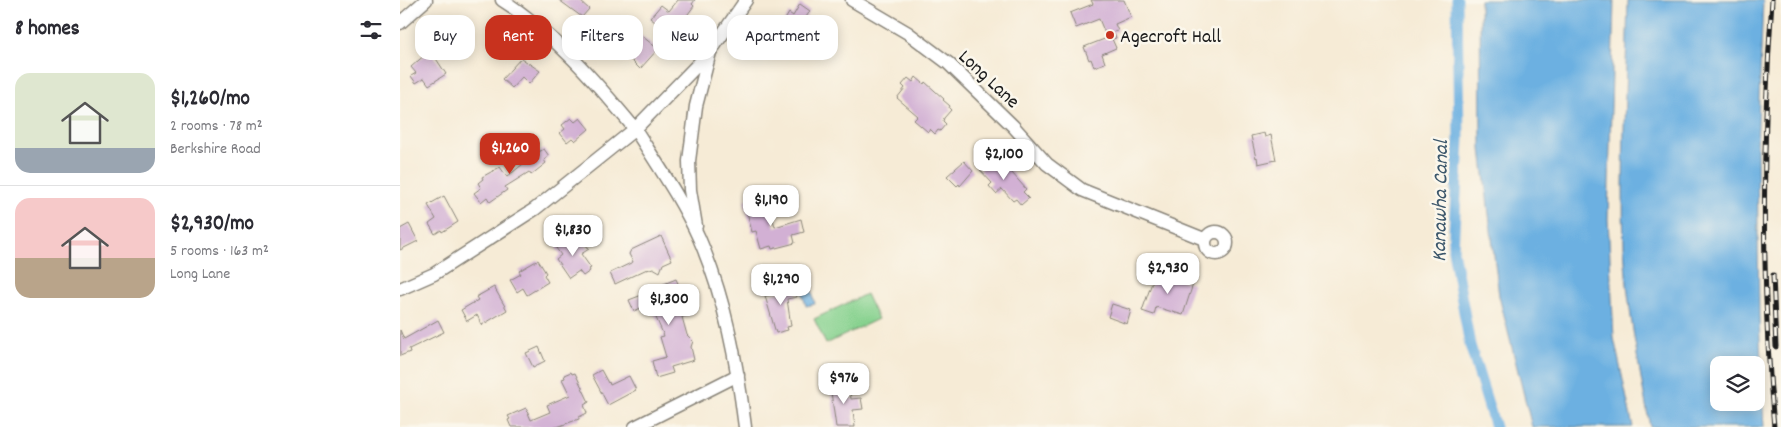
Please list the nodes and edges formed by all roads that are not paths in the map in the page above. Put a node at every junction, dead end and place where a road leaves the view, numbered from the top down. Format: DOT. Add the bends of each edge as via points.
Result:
graph roads {
  1 [pos="426,0"];
  2 [pos="502,0"];
  3 [pos="746,0"];
  4 [pos="852,0"];
  5 [pos="400,23"];
  6 [pos="717,42"];
  7 [pos="702,60"];
  8 [pos="708,60"];
  9 [pos="634,129"];
  10 [pos="698,237"];
  11 [pos="1204,239"];
  12 [pos="400,289"];
  13 [pos="738,375"];
  14 [pos="636,427"];
  15 [pos="746,427"];
  1 -- 5 [label="street"];
  2 -- 9 [label="street" via="569,56"];
  3 -- 6 [label="street"];
  4 -- 11 [label="street, Long Lane" via="908,33 948,63 1047,164 1082,190"];
  7 -- 9 [label="street"];
  8 -- 10 [label="street" via="696,106 689,161"];
  9 -- 10 [label="street"];
  9 -- 12 [label="street" via="535,210 434,274"];
  10 -- 13 [label="street" via="728,323"];
  13 -- 14 [label="street"];
  13 -- 15 [label="street"];
}
